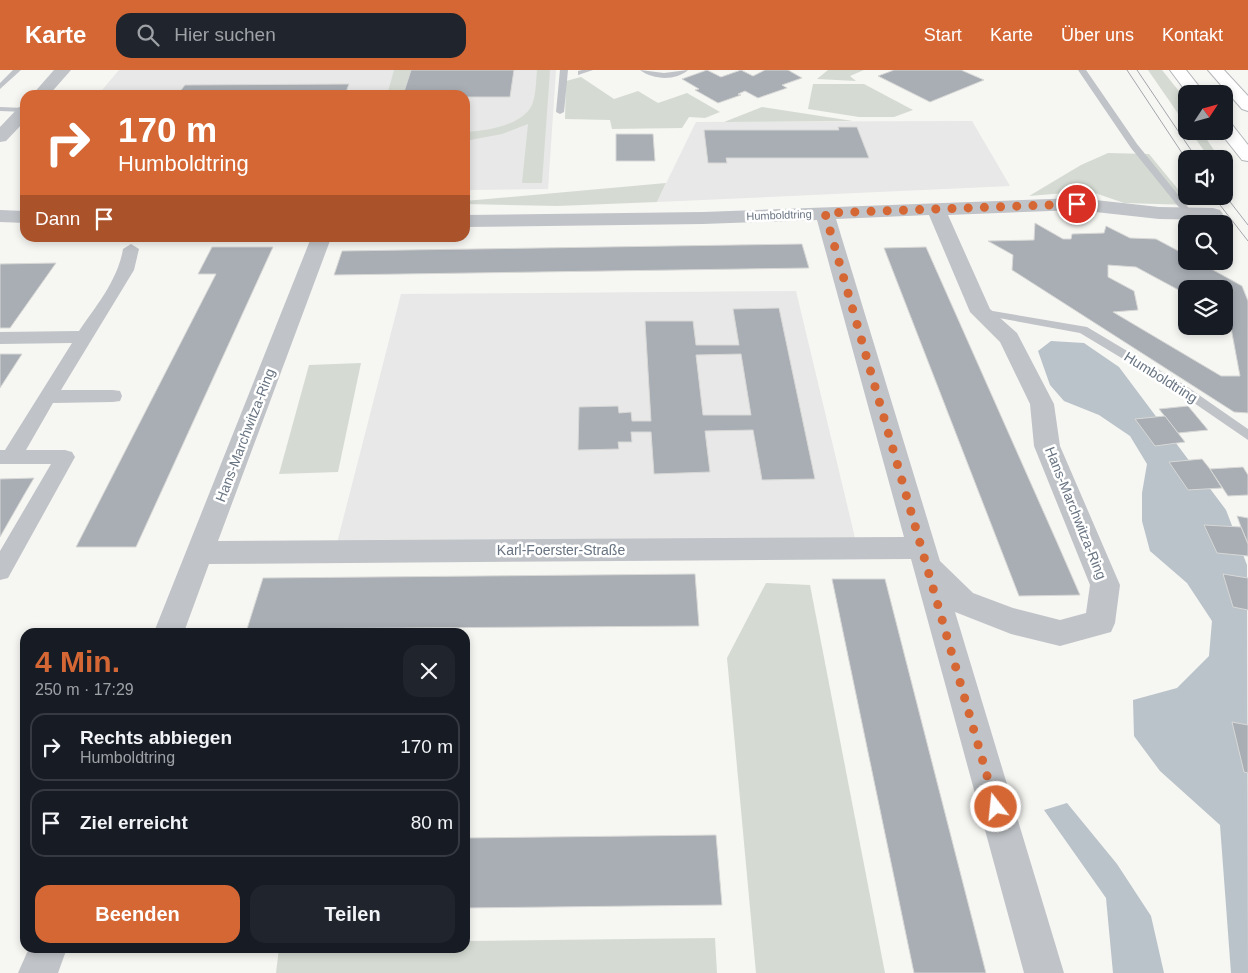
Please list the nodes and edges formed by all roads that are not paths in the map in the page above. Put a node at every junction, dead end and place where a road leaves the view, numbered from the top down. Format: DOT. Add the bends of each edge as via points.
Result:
graph roads {
  1 [pos="18,70"];
  2 [pos="63,70"];
  3 [pos="564,70"];
  4 [pos="644,70"];
  5 [pos="684,70"];
  6 [pos="1082,70"];
  7 [pos="1178,70"];
  8 [pos="1216,70"];
  9 [pos="1190,85"];
  10 [pos="0,87"];
  11 [pos="45,90"];
  12 [pos="1248,106"];
  13 [pos="0,110"];
  14 [pos="20,110"];
  15 [pos="560,112"];
  16 [pos="20,115"];
  17 [pos="0,137"];
  18 [pos="1233,137"];
  19 [pos="1248,156"];
  20 [pos="936,209"];
  21 [pos="825,213"];
  22 [pos="1190,214"];
  23 [pos="1213,214"];
  24 [pos="0,216"];
  25 [pos="20,217"];
  26 [pos="470,221"];
  27 [pos="319,242"];
  28 [pos="131,249"];
  29 [pos="981,312"];
  30 [pos="84,337"];
  31 [pos="0,338"];
  32 [pos="113,396"];
  33 [pos="47,397"];
  34 [pos="1248,435"];
  35 [pos="6,457"];
  36 [pos="200,553"];
  37 [pos="924,557"];
  38 [pos="0,571"];
  39 [pos="171,628"];
  40 [pos="46,953"];
  41 [pos="38,973"];
  42 [pos="1044,973"];
  1 -- 10 [label="lane"];
  2 -- 11 [label="street"];
  3 -- 15 [label="lane"];
  4 -- 5 [label="lane" via="666,76"];
  6 -- 22 [label="lane" via="1134,146"];
  7 -- 9 [label="highway"];
  8 -- 12 [label="highway"];
  13 -- 14 [label="lane"];
  16 -- 17 [label="street"];
  18 -- 19 [label="highway"];
  20 -- 21 [label="street, Humboldtring"];
  20 -- 22 [label="street, Humboldtring" via="1077,204"];
  20 -- 29 [label="street, Hans-Marchwitza-Ring"];
  21 -- 26 [label="street, Humboldtring"];
  21 -- 37 [label="street, Hans-Marchwitza-Ring"];
  22 -- 23 [label="street, Humboldtring"];
  24 -- 25 [label="street"];
  27 -- 36 [label="street, Hans-Marchwitza-Ring"];
  28 -- 30 [label="street" via="131,259 123,274"];
  29 -- 34 [label="lane, Humboldtring" via="1083,330 1182,389"];
  29 -- 37 [label="street, Hans-Marchwitza-Ring" via="1010,338 1042,404 1047,446 1105,585 1100,622 1060,633 1011,620 963,602"];
  30 -- 31 [label="street"];
  30 -- 33 [label="street"];
  32 -- 33 [label="street"];
  33 -- 35 [label="street"];
  35 -- 38 [label="street" via="65,456"];
  36 -- 37 [label="street, Karl-Foerster-Straße"];
  36 -- 39 [label="street, Hans-Marchwitza-Ring"];
  37 -- 42 [label="street, Hans-Marchwitza-Ring"];
  40 -- 41 [label="street"];
}
